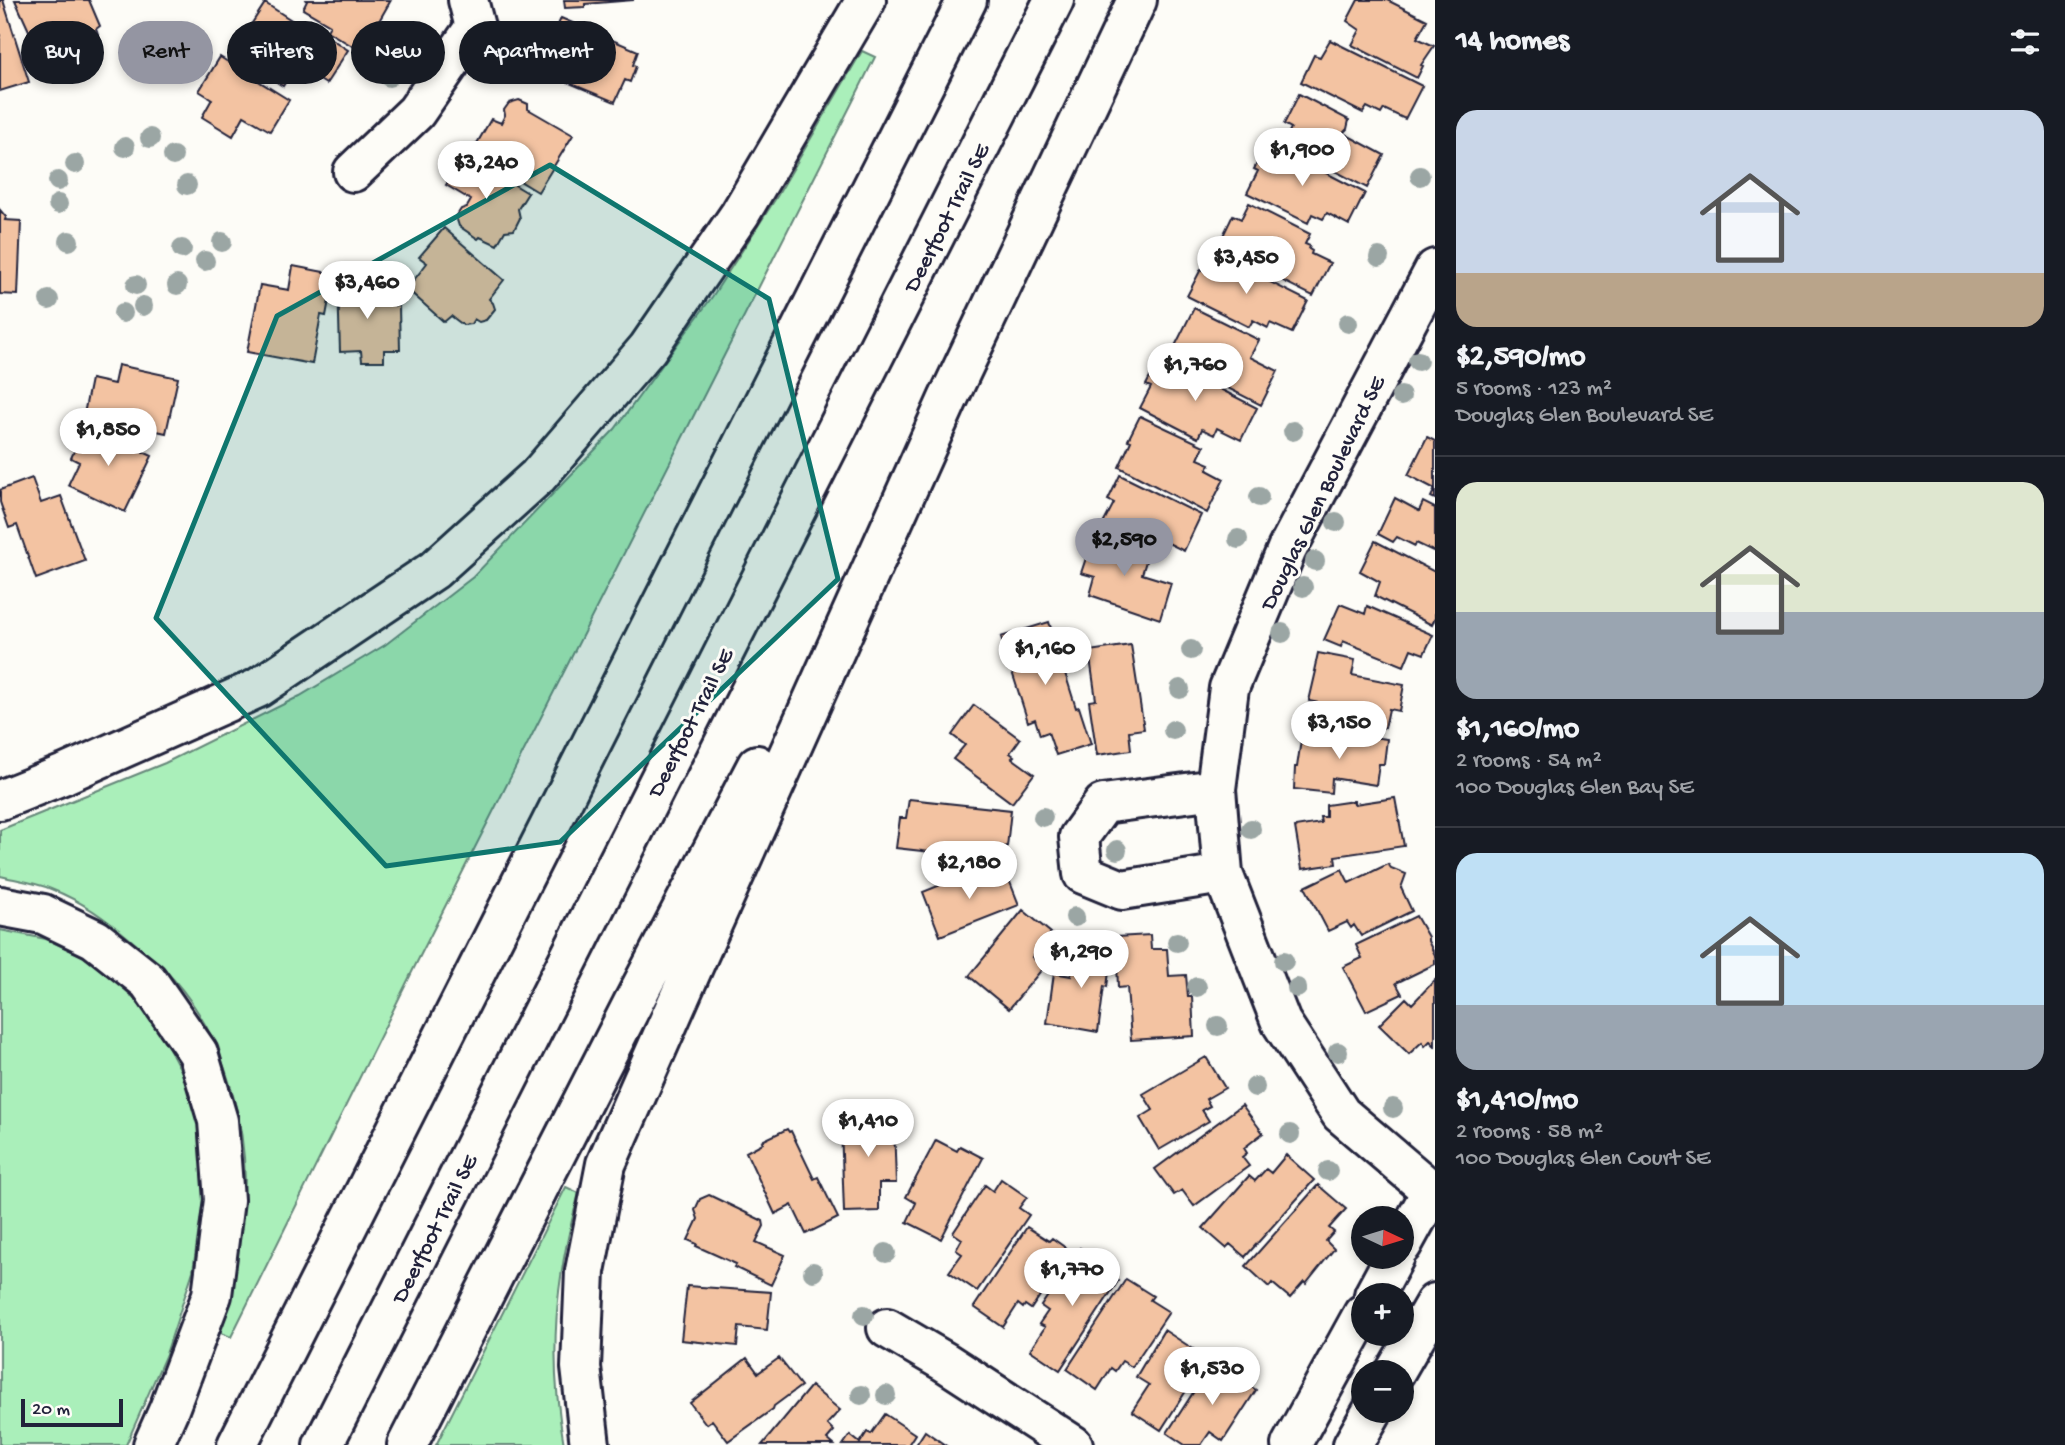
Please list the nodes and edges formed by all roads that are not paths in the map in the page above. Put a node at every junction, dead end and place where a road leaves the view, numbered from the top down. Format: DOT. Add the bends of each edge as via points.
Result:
graph roads {
  1 [pos="468,0"];
  2 [pos="866,0"];
  3 [pos="967,0"];
  4 [pos="1054,0"];
  5 [pos="1137,0"];
  6 [pos="353,172"];
  7 [pos="1435,269"];
  8 [pos="948,399"];
  9 [pos="1216,789"];
  10 [pos="0,800"];
  11 [pos="1223,874"];
  12 [pos="0,906"];
  13 [pos="1433,1193"];
  14 [pos="1414,1225"];
  15 [pos="1435,1303"];
  16 [pos="887,1328"];
  17 [pos="1351,1336"];
  18 [pos="1402,1360"];
  19 [pos="1366,1423"];
  20 [pos="153,1445"];
  21 [pos="237,1445"];
  22 [pos="323,1445"];
  23 [pos="407,1445"];
  24 [pos="590,1445"];
  25 [pos="1073,1445"];
  26 [pos="1291,1445"];
  27 [pos="1353,1445"];
  1 -- 6 [label="main road" via="475,27 416,112"];
  2 -- 10 [label="main road" via="740,214 648,348 538,476 434,570 258,688"];
  3 -- 21 [label="main road"];
  4 -- 22 [label="main road, Deerfoot Trail SE"];
  5 -- 8 [label="main road"];
  7 -- 9 [label="main road, Douglas Glen Boulevard SE" via="1287,549 1229,688"];
  8 -- 23 [label="main road"];
  8 -- 24 [label="main road" via="607,1164 585,1271 581,1367"];
  9 -- 11 [label="main road, Douglas Glen Boulevard SE"];
  9 -- 11 [label="main road" via="1103,804 1079,837 1083,874 1122,890"];
  11 -- 13 [label="main road, Douglas Glen Boulevard SE" via="1281,1022 1341,1114"];
  12 -- 20 [label="main road" via="43,914 95,939 148,981 198,1053 218,1121 224,1200 212,1295"];
  13 -- 14 [label="main road"];
  15 -- 18 [label="main road"];
  16 -- 25 [label="main road"];
  17 -- 26 [label="main road"];
  19 -- 27 [label="main road"];
}
